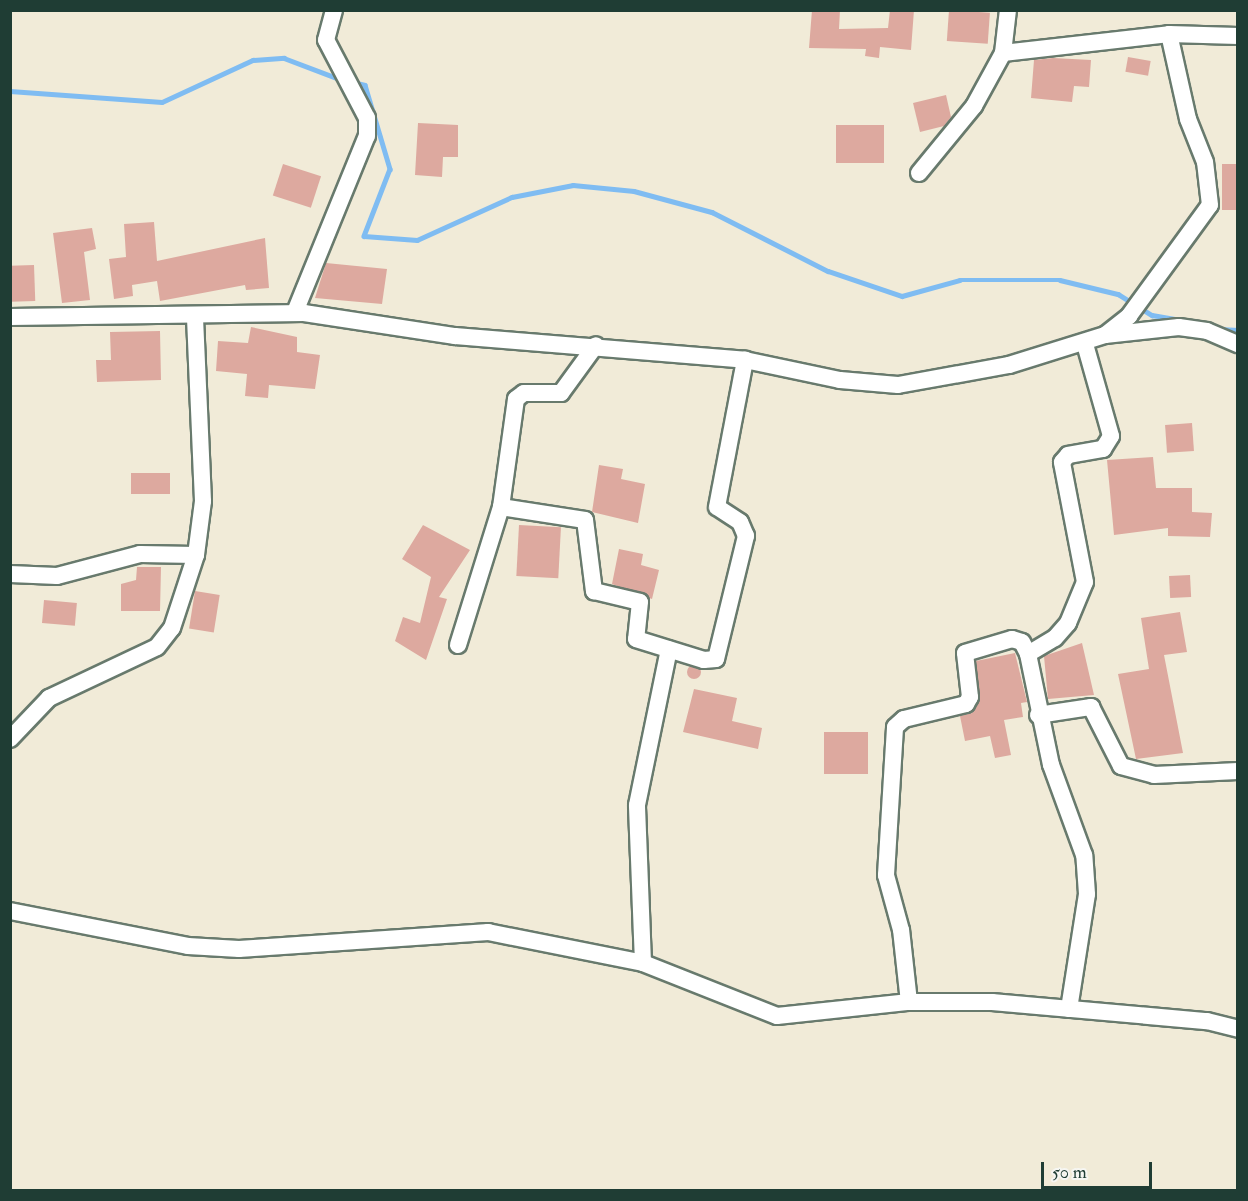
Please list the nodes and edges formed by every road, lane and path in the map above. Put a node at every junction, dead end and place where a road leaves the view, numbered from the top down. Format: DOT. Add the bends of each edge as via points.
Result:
graph roads {
  1 [pos="334,10"];
  2 [pos="1008,10"];
  3 [pos="1169,34"];
  4 [pos="1238,36"];
  5 [pos="1003,53"];
  6 [pos="919,173"];
  7 [pos="296,312"];
  8 [pos="195,315"];
  9 [pos="10,317"];
  10 [pos="1105,335"];
  11 [pos="1085,344"];
  12 [pos="1238,344"];
  13 [pos="596,345"];
  14 [pos="745,360"];
  15 [pos="501,507"];
  16 [pos="196,555"];
  17 [pos="10,574"];
  18 [pos="458,645"];
  19 [pos="669,649"];
  20 [pos="1028,654"];
  21 [pos="1038,715"];
  22 [pos="10,739"];
  23 [pos="1238,771"];
  24 [pos="10,911"];
  25 [pos="643,963"];
  26 [pos="909,1002"];
  27 [pos="1069,1009"];
  28 [pos="1238,1029"];
  1 -- 7 [label="street" via="326,40 367,118 367,136"];
  2 -- 5 [label="street"];
  3 -- 4 [label="street"];
  3 -- 5 [label="street"];
  3 -- 10 [label="street" via="1188,119 1205,162 1210,205 1129,316"];
  5 -- 6 [label="street" via="974,106"];
  7 -- 8 [label="street"];
  7 -- 13 [label="street" via="454,336"];
  8 -- 9 [label="street"];
  8 -- 16 [label="street" via="203,501"];
  10 -- 11 [label="street"];
  10 -- 12 [label="street" via="1179,327 1207,331"];
  11 -- 14 [label="street" via="934,382 898,385"];
  11 -- 20 [label="street" via="1111,436 1103,449 1068,455 1062,462 1085,582 1068,623 1055,638"];
  13 -- 14 [label="street"];
  13 -- 15 [label="street" via="561,393 524,393 516,399"];
  14 -- 19 [label="street" via="717,504 721,514 740,522 746,536 720,654 711,661"];
  15 -- 18 [label="street"];
  15 -- 19 [label="street" via="585,520 594,591 640,602 636,639"];
  16 -- 17 [label="street" via="140,554 57,576"];
  16 -- 22 [label="street" via="166,639 49,698"];
  19 -- 25 [label="street" via="638,805"];
  20 -- 21 [label="street"];
  20 -- 26 [label="street" via="1022,642 1012,639 965,653 969,701 895,727 886,875 901,930"];
  21 -- 23 [label="street" via="1091,707 1121,766 1154,775"];
  21 -- 27 [label="street" via="1084,855 1087,894"];
  24 -- 25 [label="street" via="188,946 239,949 488,932"];
  25 -- 26 [label="street" via="777,1016"];
  26 -- 27 [label="street"];
  27 -- 28 [label="street" via="1207,1021"];
}
